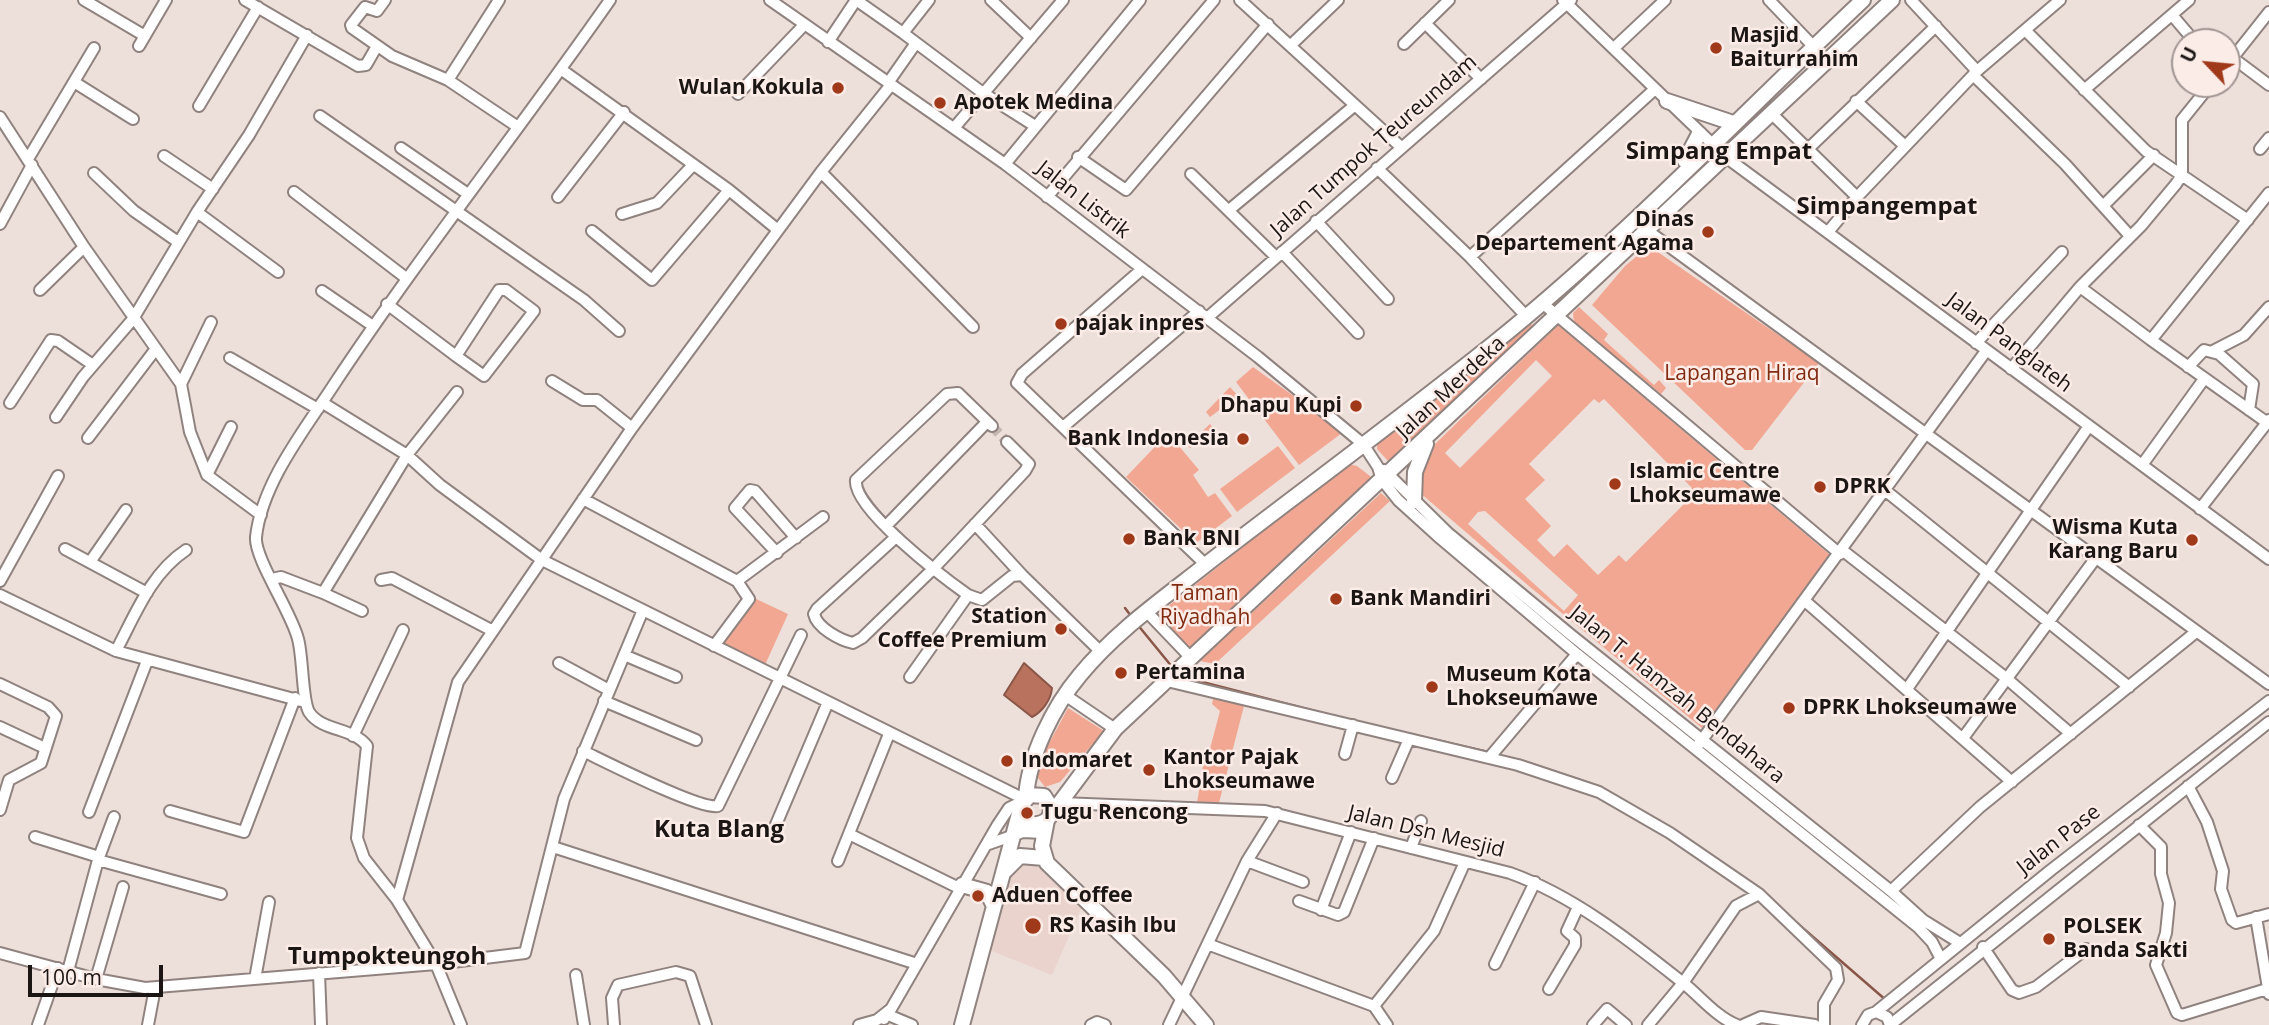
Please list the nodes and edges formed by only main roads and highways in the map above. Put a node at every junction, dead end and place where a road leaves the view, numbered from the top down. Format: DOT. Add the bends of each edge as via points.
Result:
graph roads {
  1 [pos="1863,0"];
  2 [pos="1892,0"];
  3 [pos="1667,101"];
  4 [pos="1733,123"];
  5 [pos="1699,134"];
  6 [pos="1654,201"];
  7 [pos="1432,434"];
  8 [pos="1414,501"];
  9 [pos="1023,802"];
  10 [pos="1046,823"];
  11 [pos="1044,858"];
  12 [pos="1001,879"];
  13 [pos="960,886"];
  14 [pos="994,906"];
  15 [pos="961,1025"];
  16 [pos="1206,1025"];
  1 -- 4 [label="main road, Jalan Merdeka"];
  2 -- 7 [label="main road, Jalan Merdeka"];
  3 -- 4 [label="main road"];
  4 -- 6 [label="main road, Jalan Merdeka"];
  5 -- 6 [label="main road" via="1693,150"];
  6 -- 9 [label="main road, Jalan Merdeka" via="1526,316 1144,613 1101,652 1065,695 1038,747"];
  7 -- 8 [label="main road" via="1415,472"];
  7 -- 10 [label="main road, Jalan Merdeka" via="1383,473 1115,729"];
  9 -- 10 [label="main road" via="1024,819 1032,825"];
  9 -- 10 [label="main road" via="1035,794 1044,796 1051,807"];
  9 -- 12 [label="main road, Jalan Merdeka"];
  10 -- 11 [label="main road"];
  11 -- 12 [label="main road" via="1020,856 1008,865"];
  11 -- 16 [label="main road" via="1156,968"];
  12 -- 14 [label="main road, Jalan Merdeka"];
  13 -- 14 [label="main road" via="983,890"];
  14 -- 15 [label="main road, Jalan Merdeka"];
}
